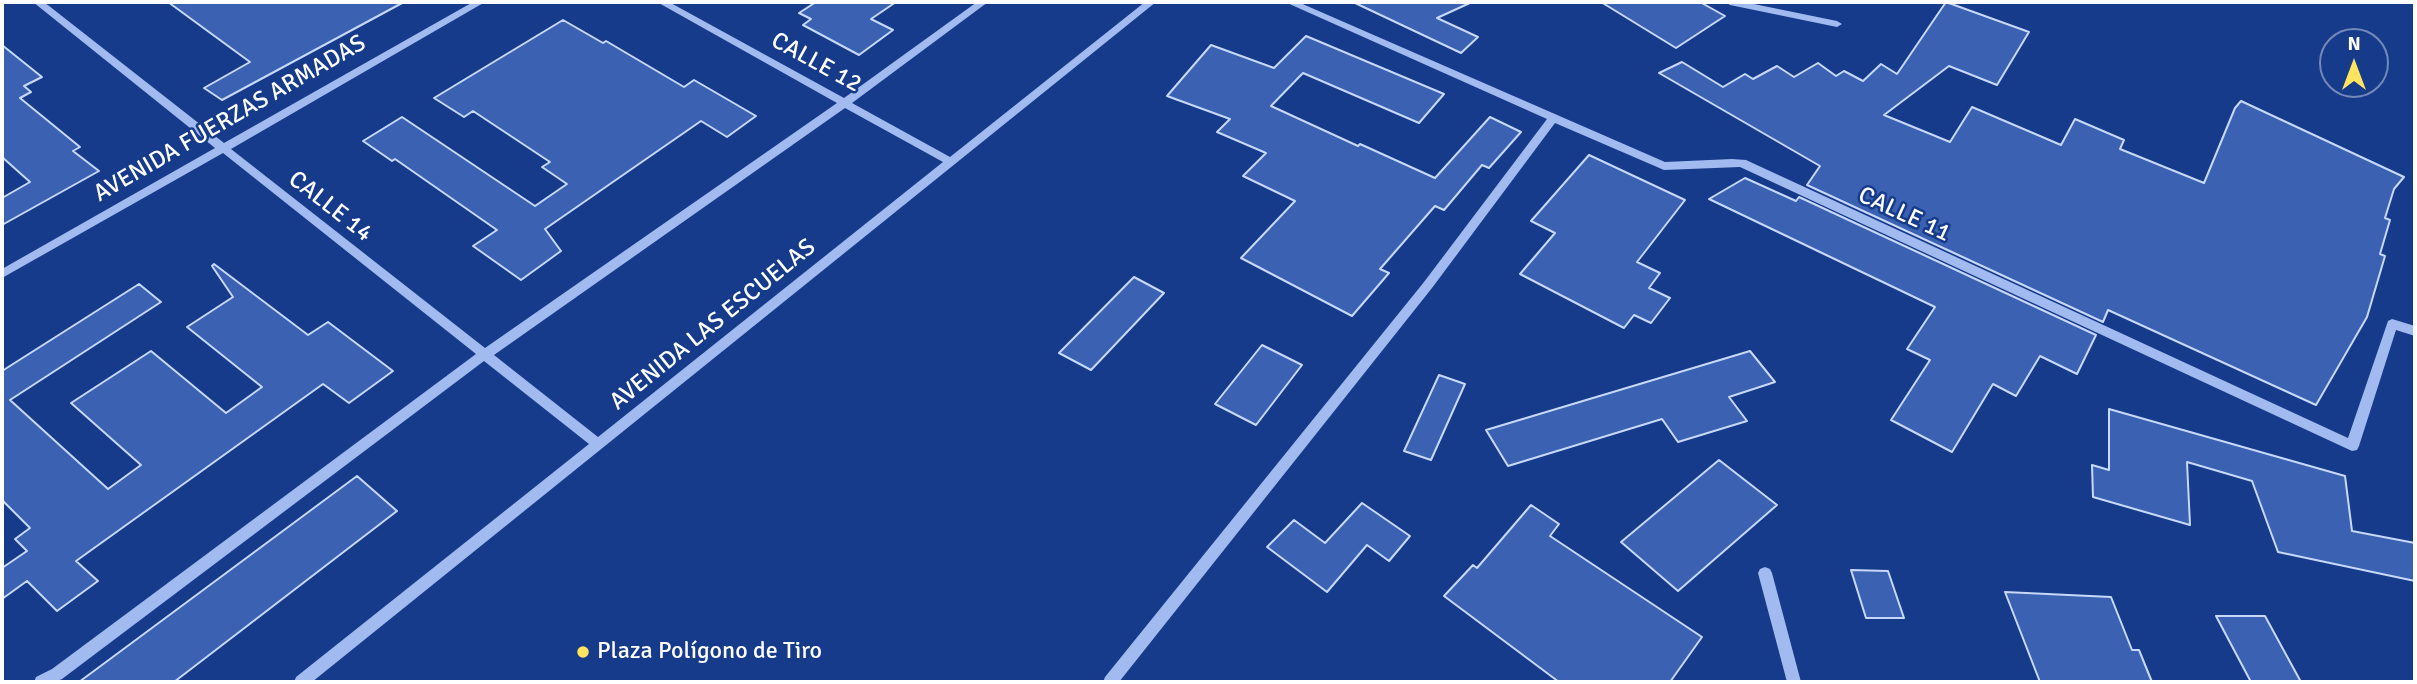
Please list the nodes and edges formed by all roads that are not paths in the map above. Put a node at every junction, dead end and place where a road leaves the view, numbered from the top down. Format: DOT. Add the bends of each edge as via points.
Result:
graph roads {
  1 [pos="38,2"];
  2 [pos="480,2"];
  3 [pos="662,2"];
  4 [pos="983,2"];
  5 [pos="1151,2"];
  6 [pos="1290,2"];
  7 [pos="1730,2"];
  8 [pos="1837,24"];
  9 [pos="845,103"];
  10 [pos="1553,118"];
  11 [pos="221,148"];
  12 [pos="949,161"];
  13 [pos="2,274"];
  14 [pos="2415,331"];
  15 [pos="484,355"];
  16 [pos="598,444"];
  17 [pos="1765,573"];
  18 [pos="41,682"];
  19 [pos="301,682"];
  20 [pos="1110,682"];
  21 [pos="1794,682"];
  1 -- 11 [label="street, CALLE 14"];
  2 -- 11 [label="street, AVENIDA FUERZAS ARMADAS"];
  3 -- 9 [label="street, CALLE 12"];
  4 -- 9 [label="street"];
  5 -- 12 [label="street, AVENIDA LAS ESCUELAS"];
  6 -- 10 [label="street, CALLE 11"];
  7 -- 8 [label="street"];
  9 -- 12 [label="street, CALLE 12"];
  9 -- 15 [label="street"];
  10 -- 14 [label="street, CALLE 11" via="1664,166 1742,163 2352,446 2392,324"];
  10 -- 20 [label="street" via="1428,285"];
  11 -- 13 [label="street, AVENIDA FUERZAS ARMADAS"];
  11 -- 15 [label="street, CALLE 14"];
  12 -- 16 [label="street, AVENIDA LAS ESCUELAS"];
  15 -- 16 [label="street, CALLE 14"];
  15 -- 18 [label="street"];
  16 -- 19 [label="street, AVENIDA LAS ESCUELAS"];
  17 -- 21 [label="street"];
}
